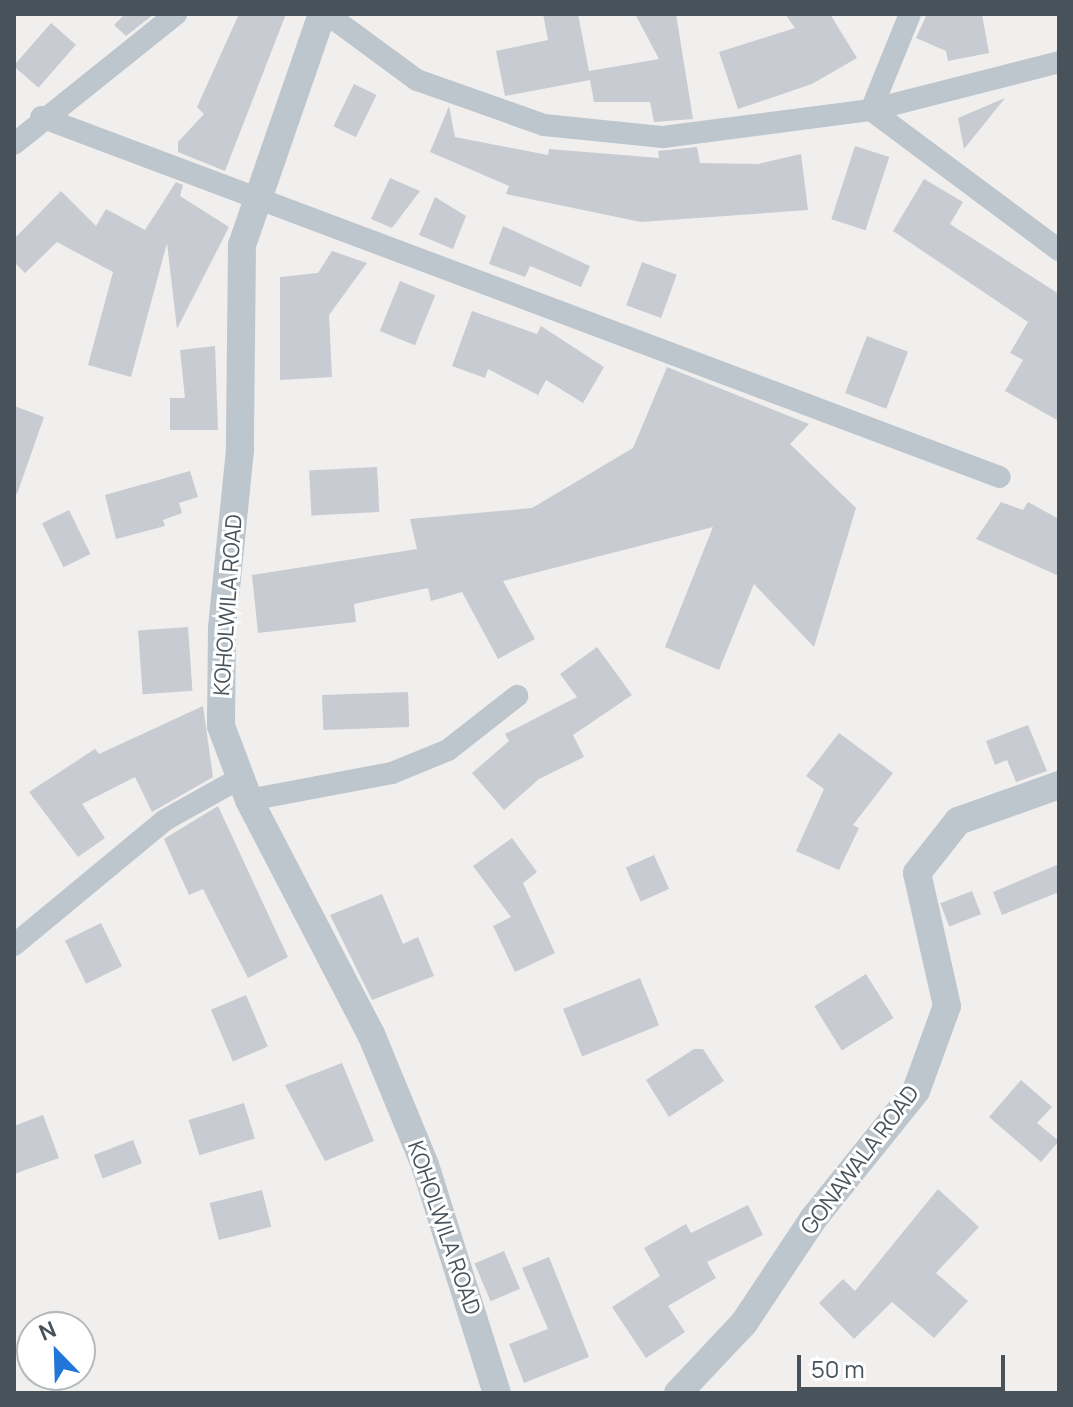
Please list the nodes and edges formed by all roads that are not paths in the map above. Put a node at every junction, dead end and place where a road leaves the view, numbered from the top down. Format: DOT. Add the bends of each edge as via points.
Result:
graph roads {
  1 [pos="176,14"];
  2 [pos="324,14"];
  3 [pos="910,14"];
  4 [pos="1059,62"];
  5 [pos="871,110"];
  6 [pos="41,117"];
  7 [pos="14,144"];
  8 [pos="261,201"];
  9 [pos="1059,250"];
  10 [pos="1000,477"];
  11 [pos="517,696"];
  12 [pos="1059,785"];
  13 [pos="244,789"];
  14 [pos="14,945"];
  15 [pos="497,1393"];
  16 [pos="678,1393"];
  1 -- 6 [label="street"];
  2 -- 5 [label="street" via="417,80 544,125 663,137"];
  2 -- 8 [label="street, KOHOLWILA ROAD"];
  3 -- 5 [label="street"];
  4 -- 5 [label="street"];
  5 -- 9 [label="street"];
  6 -- 7 [label="street"];
  6 -- 8 [label="street"];
  8 -- 10 [label="street"];
  8 -- 13 [label="street, KOHOLWILA ROAD" via="242,245 236,306 240,450 218,687 221,726"];
  11 -- 13 [label="street" via="448,750 392,773"];
  12 -- 16 [label="street, GONAWALA ROAD" via="958,821 917,873 947,1006 916,1091 813,1219 744,1323"];
  13 -- 14 [label="street" via="165,820"];
  13 -- 15 [label="street, KOHOLWILA ROAD" via="371,1034 425,1165"];
}
